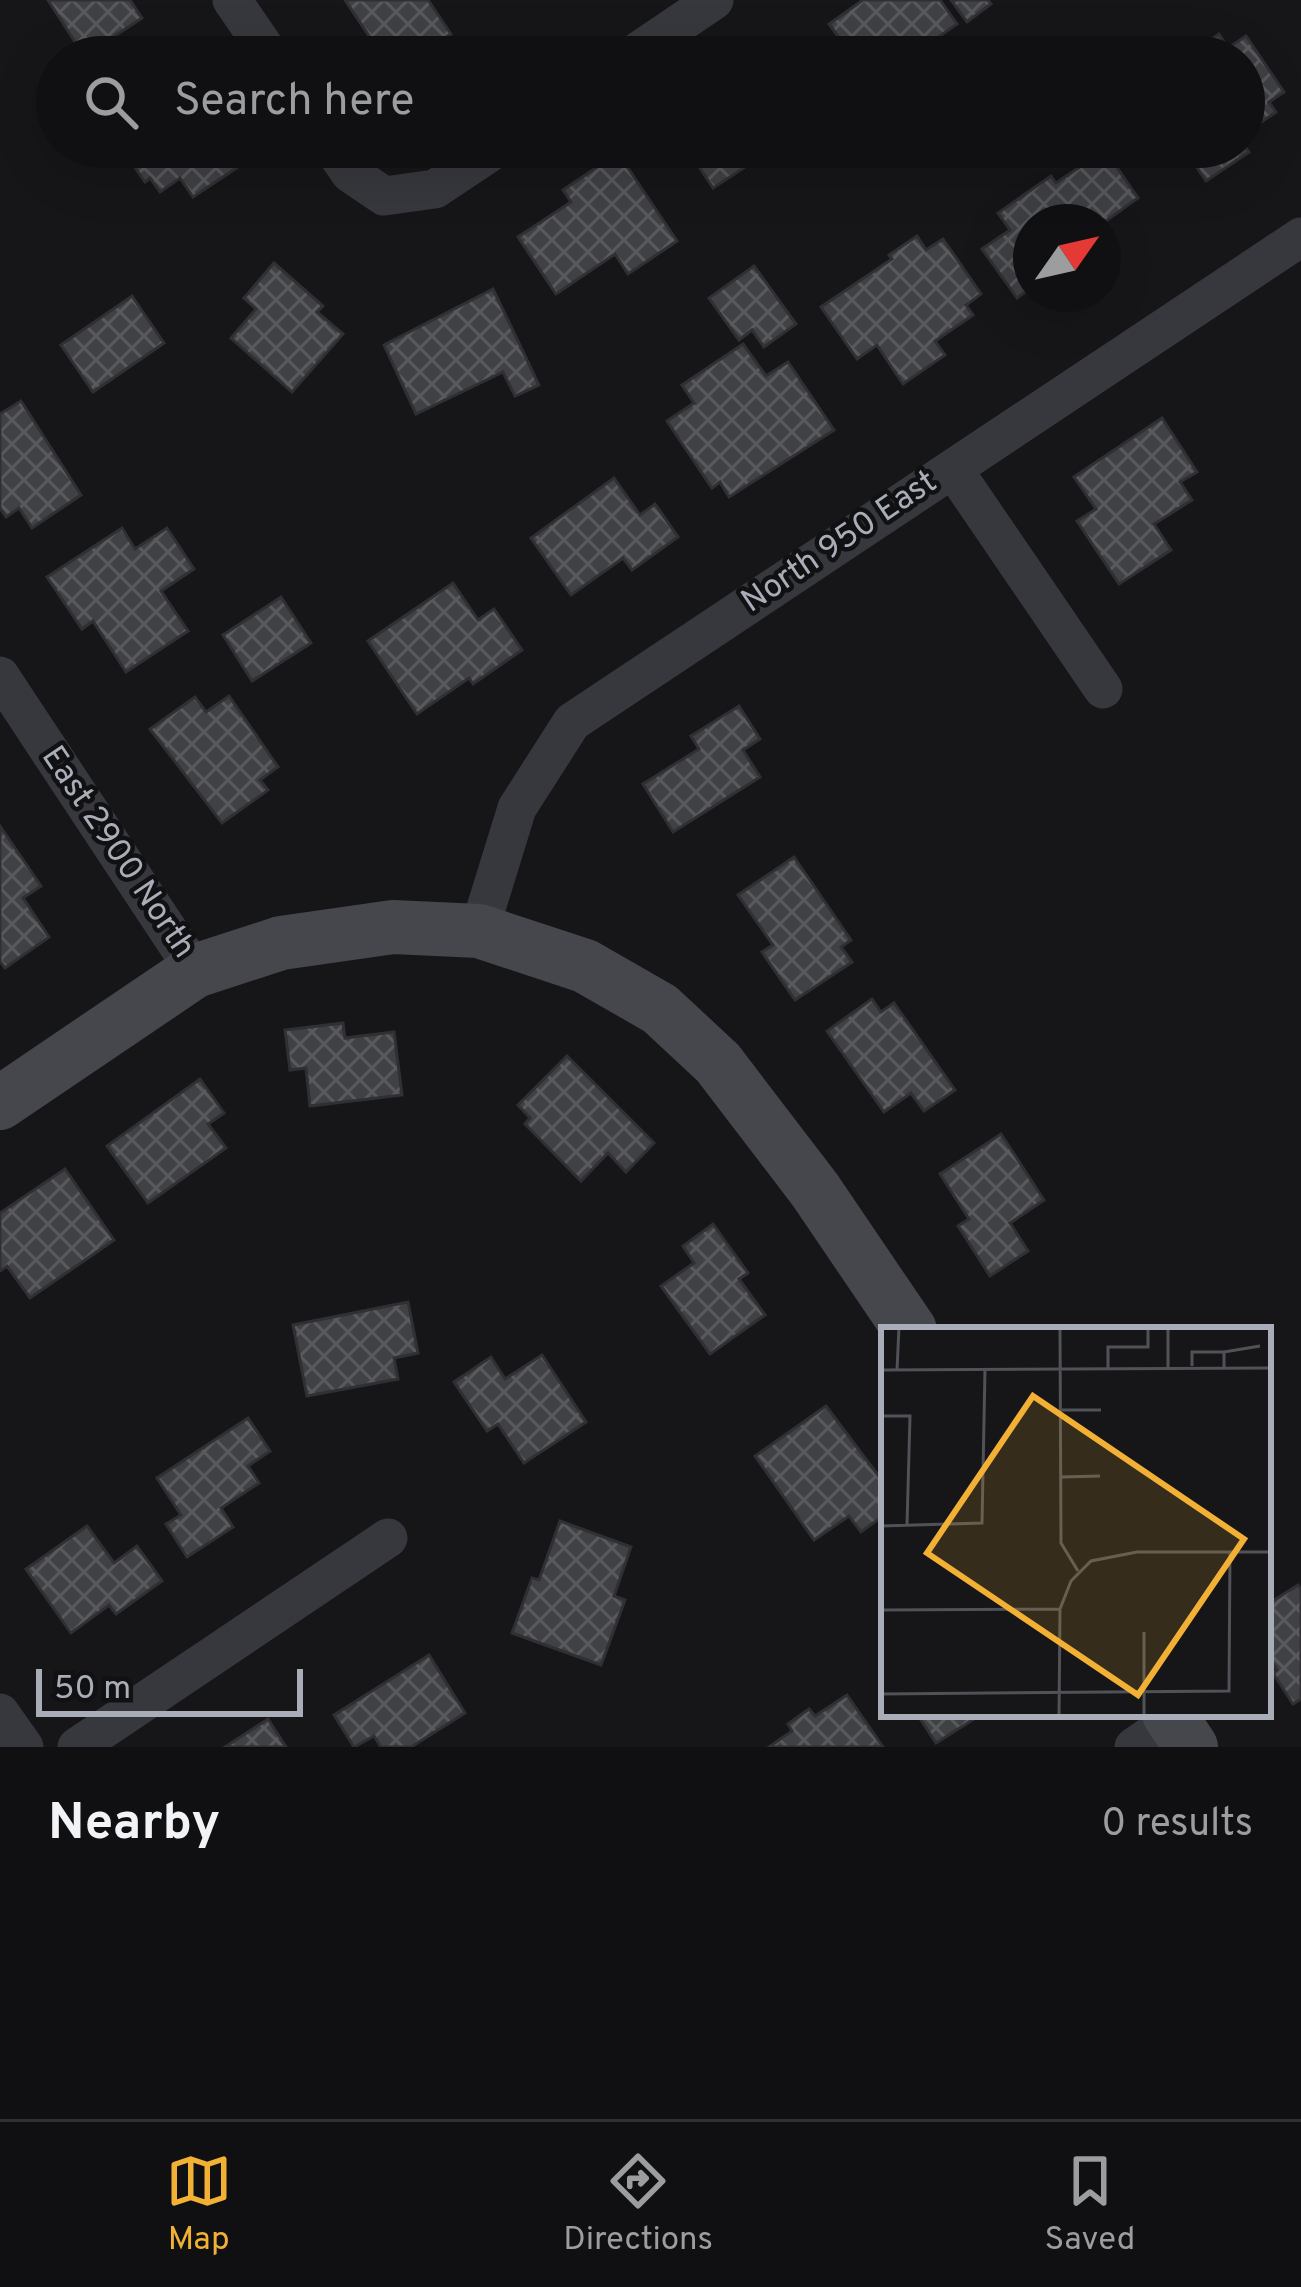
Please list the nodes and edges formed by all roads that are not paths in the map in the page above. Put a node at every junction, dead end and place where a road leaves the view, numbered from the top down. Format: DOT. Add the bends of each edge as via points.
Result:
graph roads {
  1 [pos="232,0"];
  2 [pos="714,0"];
  3 [pos="257,36"];
  4 [pos="661,36"];
  5 [pos="347,168"];
  6 [pos="467,168"];
  7 [pos="1301,237"];
  8 [pos="952,469"];
  9 [pos="0,676"];
  10 [pos="1103,689"];
  11 [pos="479,931"];
  12 [pos="195,971"];
  13 [pos="0,1103"];
  14 [pos="908,1327"];
  15 [pos="388,1538"];
  16 [pos="0,1713"];
  17 [pos="24,1747"];
  18 [pos="77,1747"];
  1 -- 3 [label="street"];
  2 -- 4 [label="street"];
  5 -- 6 [label="street" via="384,196 435,190"];
  7 -- 8 [label="street, North 950 East"];
  8 -- 10 [label="street"];
  8 -- 11 [label="street, North 950 East" via="572,722 517,808"];
  9 -- 12 [label="street, East 2900 North"];
  11 -- 12 [label="street" via="393,926 281,943"];
  11 -- 14 [label="street" via="585,966 660,1009 718,1063"];
  12 -- 13 [label="street"];
  15 -- 18 [label="street"];
  16 -- 17 [label="street"];
}
